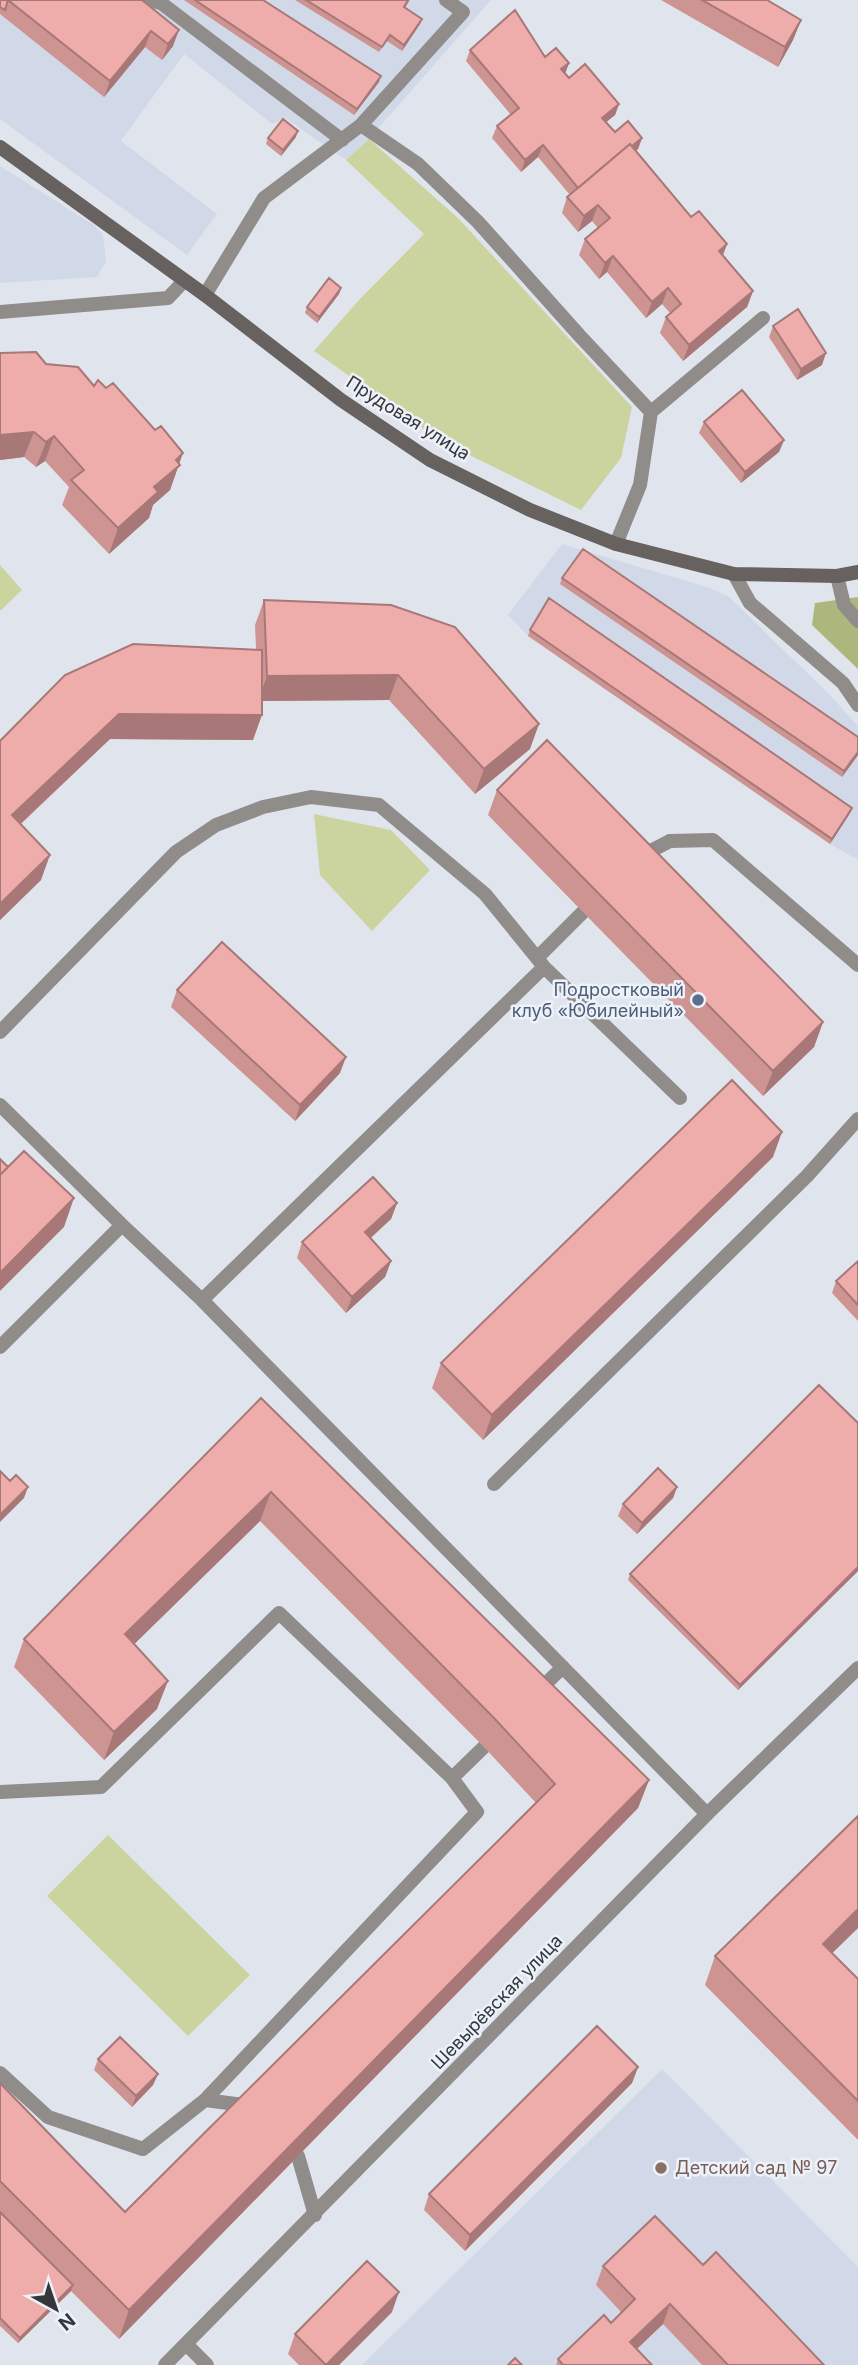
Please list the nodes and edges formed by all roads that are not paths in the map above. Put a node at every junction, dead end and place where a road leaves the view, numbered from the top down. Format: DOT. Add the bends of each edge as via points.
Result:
graph roads {
  1 [pos="148,0"];
  2 [pos="446,0"];
  3 [pos="362,125"];
  4 [pos="342,140"];
  5 [pos="0,147"];
  6 [pos="184,281"];
  7 [pos="205,295"];
  8 [pos="0,312"];
  9 [pos="763,318"];
  10 [pos="651,412"];
  11 [pos="616,544"];
  12 [pos="858,572"];
  13 [pos="734,574"];
  14 [pos="837,576"];
  15 [pos="858,621"];
  16 [pos="858,705"];
  17 [pos="632,862"];
  18 [pos="583,912"];
  19 [pos="541,962"];
  20 [pos="858,965"];
  21 [pos="0,1032"];
  22 [pos="680,1098"];
  23 [pos="0,1105"];
  24 [pos="858,1119"];
  25 [pos="122,1225"];
  26 [pos="202,1300"];
  27 [pos="0,1347"];
  28 [pos="494,1484"];
  29 [pos="563,1667"];
  30 [pos="858,1668"];
  31 [pos="529,1700"];
  32 [pos="484,1747"];
  33 [pos="452,1778"];
  34 [pos="0,1792"];
  35 [pos="708,1814"];
  36 [pos="0,2073"];
  37 [pos="205,2100"];
  38 [pos="251,2106"];
  39 [pos="298,2156"];
  40 [pos="315,2214"];
  41 [pos="186,2344"];
  42 [pos="165,2365"];
  43 [pos="206,2365"];
  1 -- 4 [label="street" via="161,3"];
  2 -- 3 [label="street" via="463,12"];
  3 -- 4 [label="street"];
  3 -- 10 [label="street" via="418,164 478,222"];
  4 -- 7 [label="street" via="264,198"];
  5 -- 6 [label="main road, Прудовая улица"];
  6 -- 7 [label="main road, Прудовая улица"];
  6 -- 8 [label="street" via="168,298"];
  7 -- 11 [label="main road, Прудовая улица" via="341,400 430,460 530,510"];
  9 -- 10 [label="street"];
  10 -- 11 [label="street" via="640,485"];
  11 -- 13 [label="main road, Прудовая улица"];
  12 -- 14 [label="main road, Прудовая улица"];
  13 -- 14 [label="main road, Прудовая улица"];
  13 -- 16 [label="street" via="750,603 843,684"];
  14 -- 15 [label="street" via="844,606"];
  17 -- 20 [label="street" via="670,841 713,840"];
  18 -- 19 [label="street"];
  19 -- 21 [label="street" via="485,894 379,805 311,796 216,825 176,852"];
  19 -- 22 [label="street"];
  19 -- 26 [label="street"];
  23 -- 25 [label="street"];
  24 -- 28 [label="street"];
  25 -- 26 [label="street"];
  25 -- 27 [label="street"];
  26 -- 29 [label="street"];
  29 -- 31 [label="street"];
  29 -- 35 [label="street"];
  30 -- 35 [label="street, Шевырёвская улица"];
  32 -- 33 [label="street"];
  33 -- 34 [label="street" via="279,1613 101,1787"];
  33 -- 37 [label="street" via="477,1812"];
  35 -- 40 [label="street, Шевырёвская улица"];
  36 -- 37 [label="street" via="48,2117 143,2149"];
  37 -- 38 [label="street"];
  39 -- 40 [label="street"];
  40 -- 41 [label="street, Шевырёвская улица"];
  41 -- 42 [label="street, Шевырёвская улица"];
  41 -- 43 [label="street"];
}
